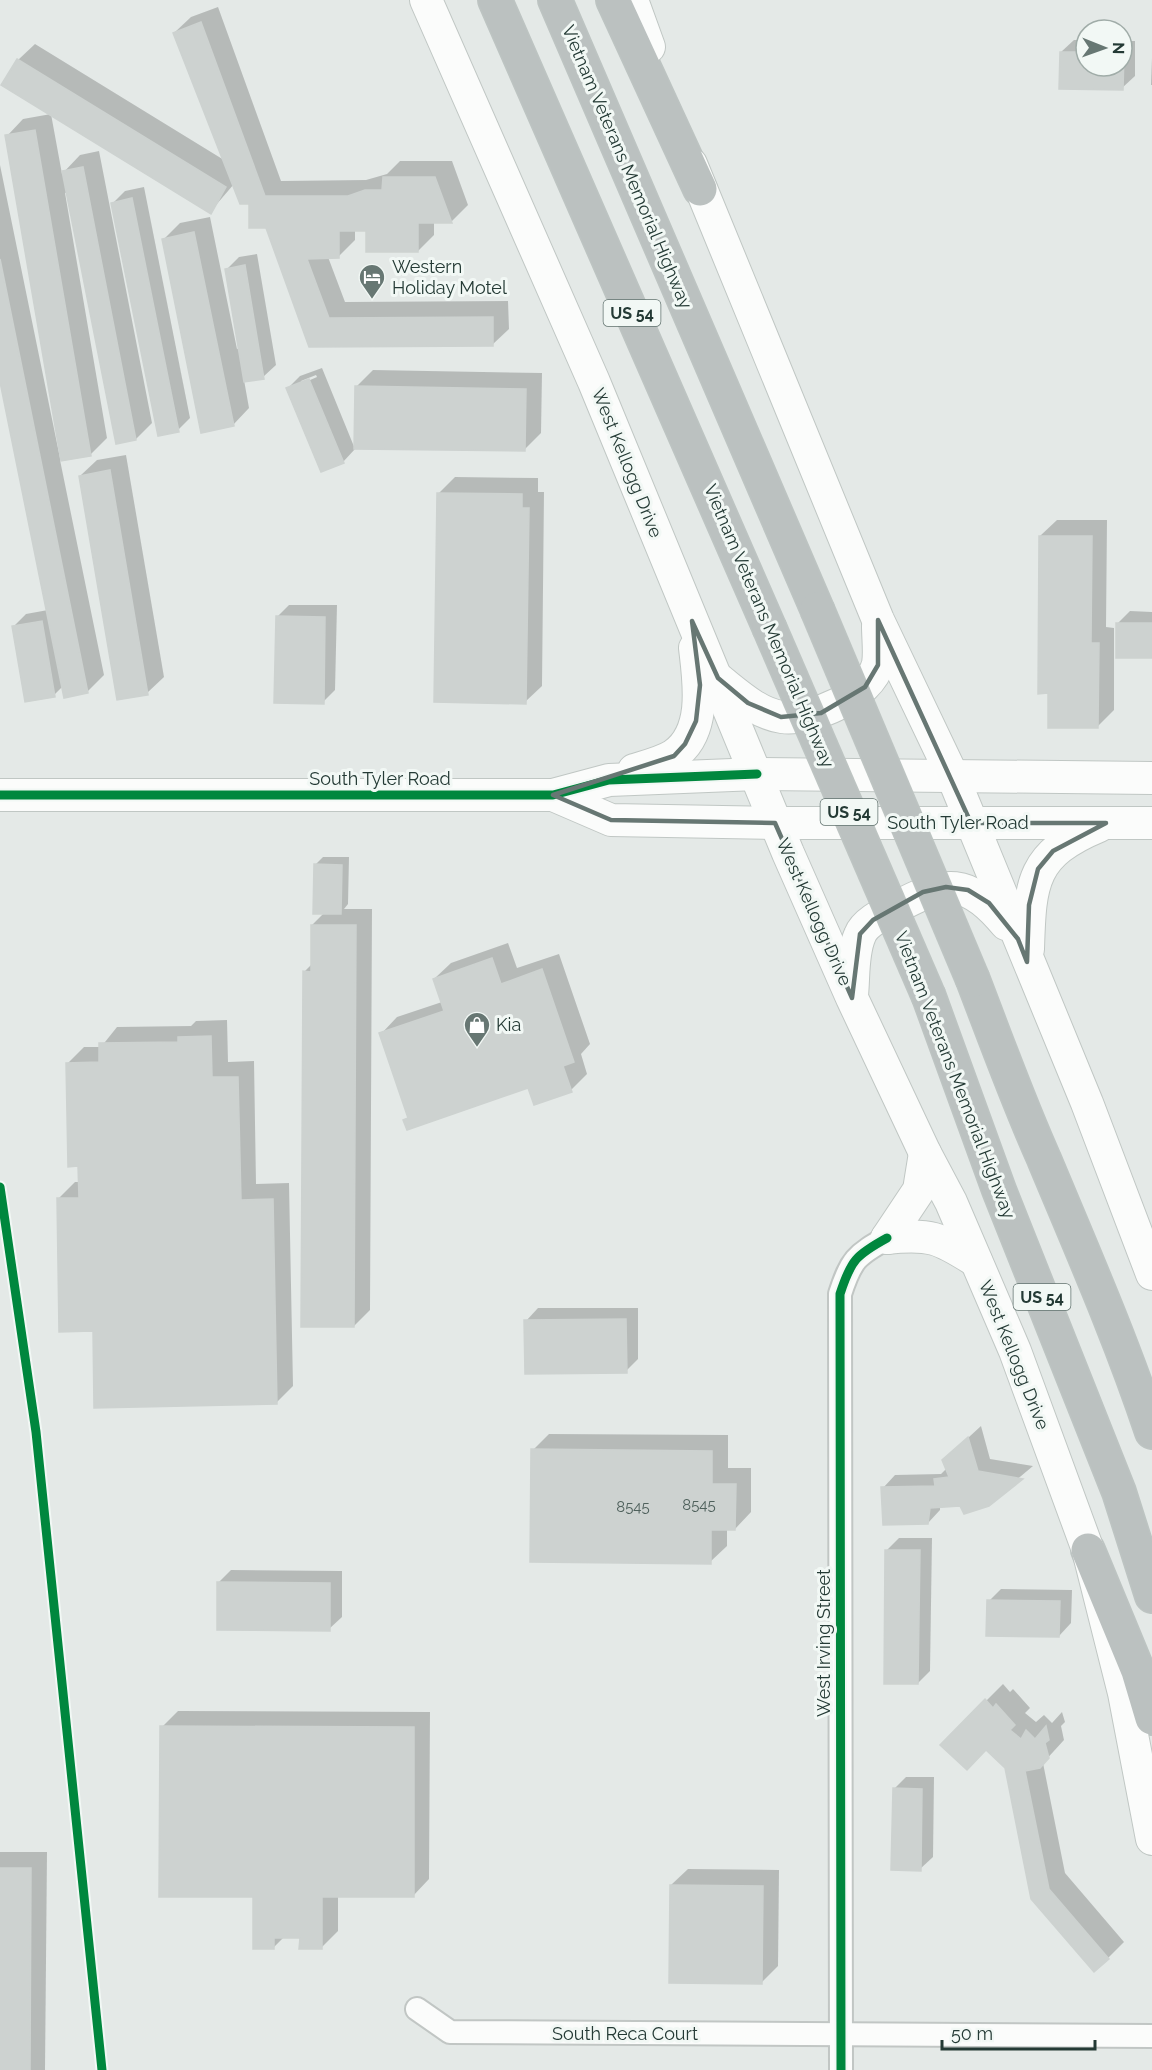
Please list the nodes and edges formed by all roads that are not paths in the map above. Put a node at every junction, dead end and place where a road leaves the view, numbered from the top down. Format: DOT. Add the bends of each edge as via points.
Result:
graph roads {
  1 [pos="426,0"];
  2 [pos="495,0"];
  3 [pos="555,0"];
  4 [pos="614,0"];
  5 [pos="632,0"];
  6 [pos="700,189"];
  7 [pos="878,620"];
  8 [pos="692,621"];
  9 [pos="718,678"];
  10 [pos="757,774"];
  11 [pos="953,777"];
  12 [pos="1152,778"];
  13 [pos="609,780"];
  14 [pos="0,795"];
  15 [pos="552,795"];
  16 [pos="776,823"];
  17 [pos="971,823"];
  18 [pos="1106,823"];
  19 [pos="1152,823"];
  20 [pos="1022,950"];
  21 [pos="852,998"];
  22 [pos="925,1153"];
  23 [pos="887,1238"];
  24 [pos="976,1260"];
  25 [pos="1152,1274"];
  26 [pos="1152,1432"];
  27 [pos="1088,1550"];
  28 [pos="1152,1596"];
  29 [pos="1152,1718"];
  30 [pos="1152,1839"];
  31 [pos="417,2009"];
  32 [pos="841,2036"];
  33 [pos="1152,2036"];
  34 [pos="841,2070"];
  1 -- 8 [label="main road, West Kellogg Drive" via="594,382"];
  2 -- 28 [label="highway, Vietnam Veterans Memorial Highway / US 54, bridge" via="929,998 999,1190 1119,1492"];
  3 -- 26 [label="highway, Vietnam Veterans Memorial Highway / US 54, bridge" via="973,980 1043,1158 1086,1254"];
  4 -- 6 [label="highway"];
  5 -- 6 [label="main road"];
  6 -- 7 [label="main road"];
  7 -- 9 [label="main road" via="878,665 865,687 821,713 781,717 748,703"];
  7 -- 11 [label="main road"];
  8 -- 9 [label="main road, West Kellogg Drive"];
  8 -- 13 [label="main road" via="700,685 691,736 674,756"];
  9 -- 10 [label="main road, West Kellogg Drive"];
  10 -- 11 [label="main road, South Tyler Road"];
  10 -- 13 [label="main road, South Tyler Road"];
  10 -- 16 [label="main road, West Kellogg Drive"];
  11 -- 12 [label="main road, South Tyler Road"];
  11 -- 17 [label="main road"];
  13 -- 15 [label="main road, South Tyler Road"];
  14 -- 15 [label="main road, South Tyler Road"];
  15 -- 16 [label="main road, South Tyler Road" via="611,820"];
  16 -- 17 [label="main road, South Tyler Road"];
  16 -- 21 [label="main road, West Kellogg Drive"];
  17 -- 18 [label="main road, South Tyler Road"];
  17 -- 20 [label="main road"];
  18 -- 19 [label="main road, South Tyler Road"];
  18 -- 20 [label="main road" via="1078,834 1053,851 1038,869"];
  20 -- 21 [label="main road" via="989,903 968,890 946,887 923,892 873,920 860,934"];
  20 -- 25 [label="main road" via="1088,1103"];
  21 -- 22 [label="main road, West Kellogg Drive"];
  22 -- 23 [label="main road" via="919,1190"];
  22 -- 24 [label="main road, West Kellogg Drive"];
  23 -- 24 [label="main road" via="915,1234 935,1238"];
  23 -- 32 [label="street, West Irving Street" via="849,1264 840,1294"];
  24 -- 27 [label="main road, West Kellogg Drive" via="1015,1351"];
  27 -- 29 [label="highway" via="1138,1671"];
  27 -- 30 [label="main road, West Kellogg Drive" via="1124,1693"];
  31 -- 32 [label="street, South Reca Court" via="450,2032"];
  32 -- 33 [label="street, South Reca Court"];
  32 -- 34 [label="street, West Irving Street"];
}
